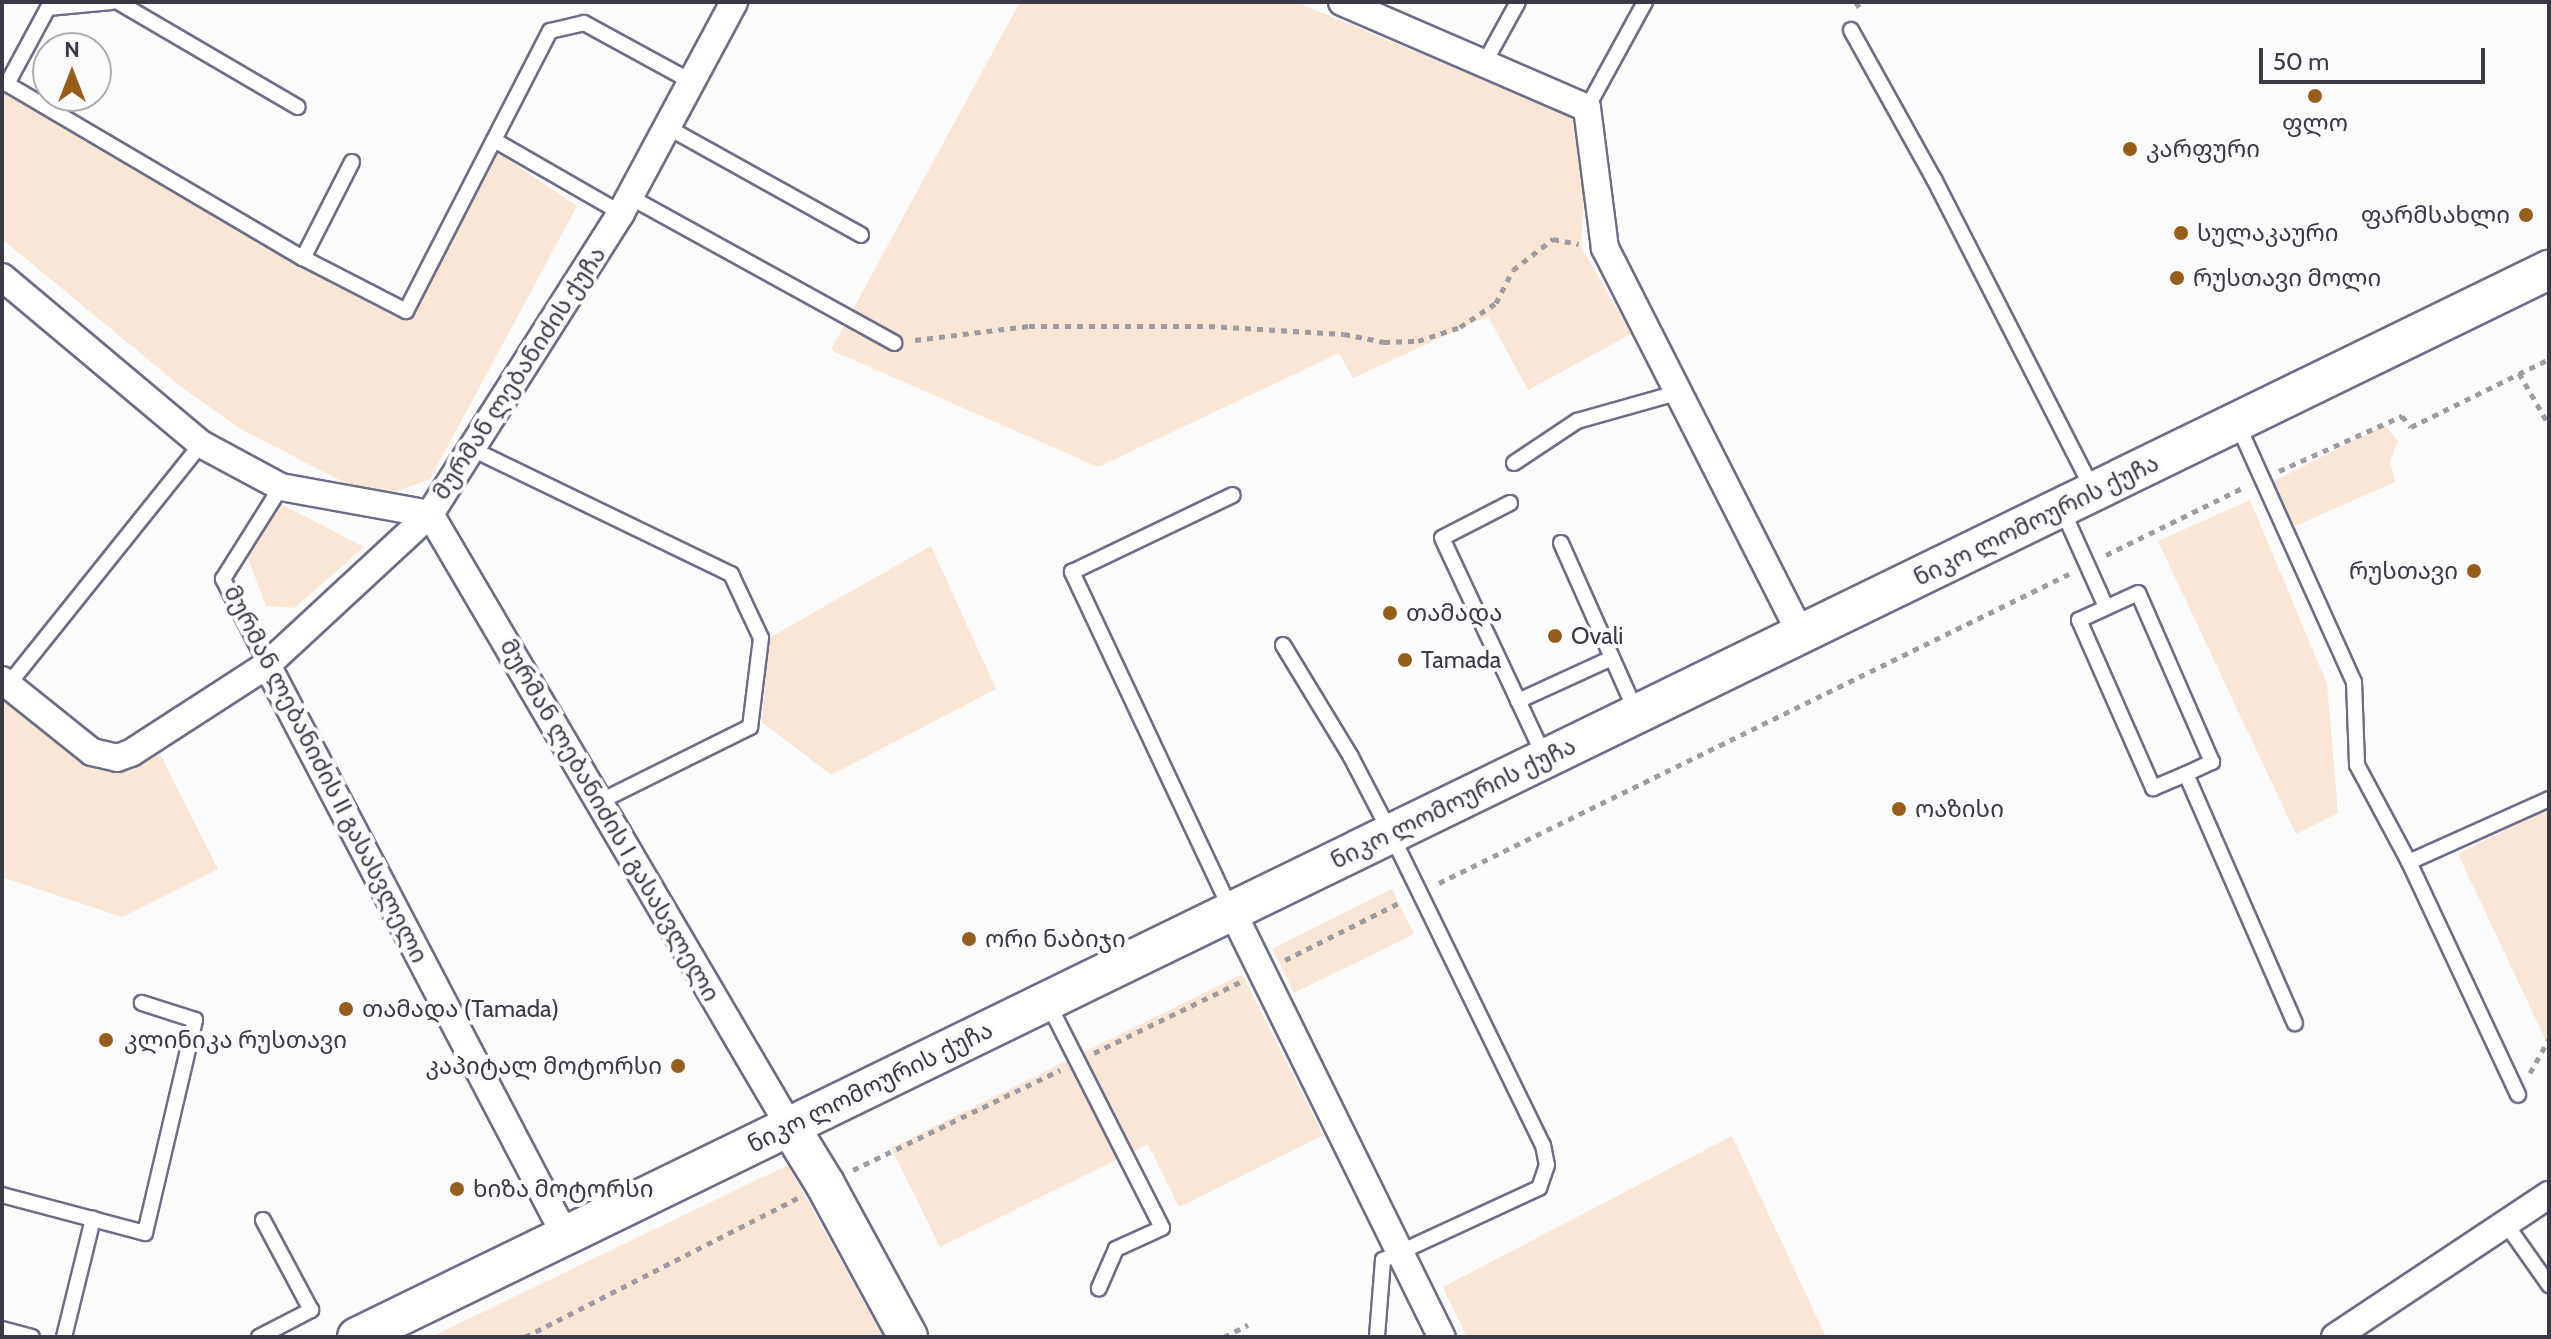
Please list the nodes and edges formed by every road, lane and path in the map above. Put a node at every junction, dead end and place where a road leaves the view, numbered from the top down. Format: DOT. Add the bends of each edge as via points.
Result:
graph roads {
  1 [pos="115,2"];
  2 [pos="734,2"];
  3 [pos="1518,2"];
  4 [pos="1645,2"];
  5 [pos="1345,3"];
  6 [pos="1851,30"];
  7 [pos="1485,62"];
  8 [pos="692,82"];
  9 [pos="4,83"];
  10 [pos="298,107"];
  11 [pos="1587,108"];
  12 [pos="667,127"];
  13 [pos="494,140"];
  14 [pos="352,162"];
  15 [pos="626,205"];
  16 [pos="861,235"];
  17 [pos="1605,248"];
  18 [pos="303,258"];
  19 [pos="2549,270"];
  20 [pos="2,277"];
  21 [pos="894,343"];
  22 [pos="2549,359"];
  23 [pos="2519,373"];
  24 [pos="1680,392"];
  25 [pos="2237,422"];
  26 [pos="2549,425"];
  27 [pos="201,444"];
  28 [pos="470,448"];
  29 [pos="1514,463"];
  30 [pos="2262,478"];
  31 [pos="281,487"];
  32 [pos="1233,495"];
  33 [pos="2078,499"];
  34 [pos="1510,503"];
  35 [pos="430,514"];
  36 [pos="1561,543"];
  37 [pos="2087,565"];
  38 [pos="2106,607"];
  39 [pos="1801,634"];
  40 [pos="1283,645"];
  41 [pos="1612,658"];
  42 [pos="267,665"];
  43 [pos="5,682"];
  44 [pos="1518,701"];
  45 [pos="1637,714"];
  46 [pos="1545,759"];
  47 [pos="2186,774"];
  48 [pos="2549,799"];
  49 [pos="599,802"];
  50 [pos="1391,834"];
  51 [pos="2409,862"];
  52 [pos="1420,892"];
  53 [pos="1232,911"];
  54 [pos="1262,971"];
  55 [pos="1047,1001"];
  56 [pos="142,1003"];
  57 [pos="2295,1023"];
  58 [pos="2549,1039"];
  59 [pos="1078,1061"];
  60 [pos="2518,1095"];
  61 [pos="790,1127"];
  62 [pos="825,1184"];
  63 [pos="2,1195"];
  64 [pos="2549,1195"];
  65 [pos="93,1219"];
  66 [pos="263,1220"];
  67 [pos="2506,1224"];
  68 [pos="565,1235"];
  69 [pos="1400,1252"];
  70 [pos="2549,1285"];
  71 [pos="1099,1288"];
  72 [pos="1248,1325"];
  73 [pos="2,1329"];
  74 [pos="277,1333"];
  75 [pos="32,1337"];
  76 [pos="64,1337"];
  77 [pos="259,1337"];
  78 [pos="357,1337"];
  79 [pos="525,1337"];
  80 [pos="908,1337"];
  81 [pos="1224,1337"];
  82 [pos="1377,1337"];
  83 [pos="1442,1337"];
  84 [pos="2335,1337"];
  1 -- 9 [label="lane" via="48,8"];
  1 -- 10 [label="lane"];
  2 -- 8 [label="street, მურმან ლებანიძის ქუჩა"];
  3 -- 7 [label="lane"];
  4 -- 11 [label="lane"];
  5 -- 7 [label="street"];
  6 -- 33 [label="lane" via="1934,179"];
  7 -- 11 [label="street"];
  8 -- 12 [label="street, მურმან ლებანიძის ქუჩა"];
  8 -- 13 [label="lane" via="584,23 550,31"];
  9 -- 18 [label="lane"];
  11 -- 17 [label="street"];
  12 -- 15 [label="street, მურმან ლებანიძის ქუჩა"];
  12 -- 16 [label="lane"];
  13 -- 15 [label="lane"];
  13 -- 18 [label="lane" via="406,311"];
  14 -- 18 [label="lane"];
  15 -- 21 [label="lane"];
  15 -- 28 [label="street, მურმან ლებანიძის ქუჩა"];
  17 -- 21 [label="path" via="1553,239 1513,270 1496,303 1460,327 1418,341 1209,326 1029,326"];
  17 -- 24 [label="street"];
  19 -- 25 [label="street, ნიკო ლომოურის ქუჩა"];
  20 -- 27 [label="street, მურმან ლებანიძის ქუჩა"];
  22 -- 23 [label="path"];
  23 -- 26 [label="path"];
  23 -- 30 [label="path" via="2411,427 2402,416"];
  24 -- 29 [label="lane" via="1577,421"];
  24 -- 39 [label="street"];
  25 -- 30 [label="lane"];
  25 -- 33 [label="street, ნიკო ლომოურის ქუჩა"];
  27 -- 31 [label="street, მურმან ლებანიძის ქუჩა"];
  27 -- 43 [label="lane"];
  28 -- 35 [label="street, მურმან ლებანიძის ქუჩა"];
  28 -- 49 [label="lane" via="731,574 761,638 750,727"];
  30 -- 37 [label="path"];
  30 -- 51 [label="lane" via="2354,682 2357,765"];
  31 -- 35 [label="street, მურმან ლებანიძის ქუჩა"];
  31 -- 42 [label="lane, მურმან ლებანიძის II გასასვლელი" via="223,579"];
  32 -- 53 [label="lane" via="1072,572"];
  33 -- 37 [label="lane"];
  33 -- 39 [label="street, ნიკო ლომოურის ქუჩა"];
  34 -- 44 [label="lane" via="1442,538"];
  35 -- 42 [label="street"];
  35 -- 49 [label="street, მურმან ლებანიძის I გასასვლელი"];
  36 -- 41 [label="lane"];
  37 -- 38 [label="lane"];
  37 -- 52 [label="path"];
  38 -- 47 [label="lane" via="2138,593 2212,762"];
  38 -- 47 [label="lane" via="2079,620 2153,788"];
  39 -- 45 [label="street, ნიკო ლომოურის ქუჩა"];
  40 -- 50 [label="lane"];
  41 -- 44 [label="lane"];
  41 -- 45 [label="lane"];
  42 -- 43 [label="street" via="117,758 92,752"];
  42 -- 68 [label="street, მურმან ლებანიძის II გასასვლელი"];
  44 -- 46 [label="lane"];
  45 -- 46 [label="street, ნიკო ლომოურის ქუჩა"];
  46 -- 50 [label="street, ნიკო ლომოურის ქუჩა"];
  47 -- 57 [label="lane"];
  48 -- 51 [label="lane"];
  49 -- 61 [label="street, მურმან ლებანიძის I გასასვლელი"];
  50 -- 52 [label="lane"];
  50 -- 53 [label="street, ნიკო ლომოურის ქუჩა"];
  51 -- 60 [label="lane"];
  52 -- 54 [label="path"];
  52 -- 69 [label="lane" via="1543,1145 1547,1165 1539,1188"];
  53 -- 54 [label="street"];
  53 -- 55 [label="street, ნიკო ლომოურის ქუჩა"];
  54 -- 59 [label="path"];
  54 -- 69 [label="street"];
  55 -- 59 [label="lane"];
  55 -- 61 [label="street, ნიკო ლომოურის ქუჩა"];
  56 -- 65 [label="lane" via="195,1020 145,1233"];
  58 -- 60 [label="path"];
  59 -- 62 [label="path"];
  59 -- 71 [label="lane" via="1162,1228 1116,1249"];
  61 -- 62 [label="street"];
  61 -- 68 [label="street, ნიკო ლომოურის ქუჩა"];
  62 -- 79 [label="path"];
  62 -- 80 [label="street"];
  63 -- 65 [label="lane"];
  64 -- 67 [label="street"];
  65 -- 76 [label="lane"];
  66 -- 74 [label="lane" via="311,1310"];
  67 -- 70 [label="lane"];
  67 -- 84 [label="street"];
  68 -- 78 [label="street, ნიკო ლომოურის ქუჩა"];
  69 -- 82 [label="lane" via="1383,1260"];
  69 -- 83 [label="street"];
  72 -- 81 [label="path"];
  73 -- 75 [label="lane"];
  74 -- 77 [label="lane"];
}
